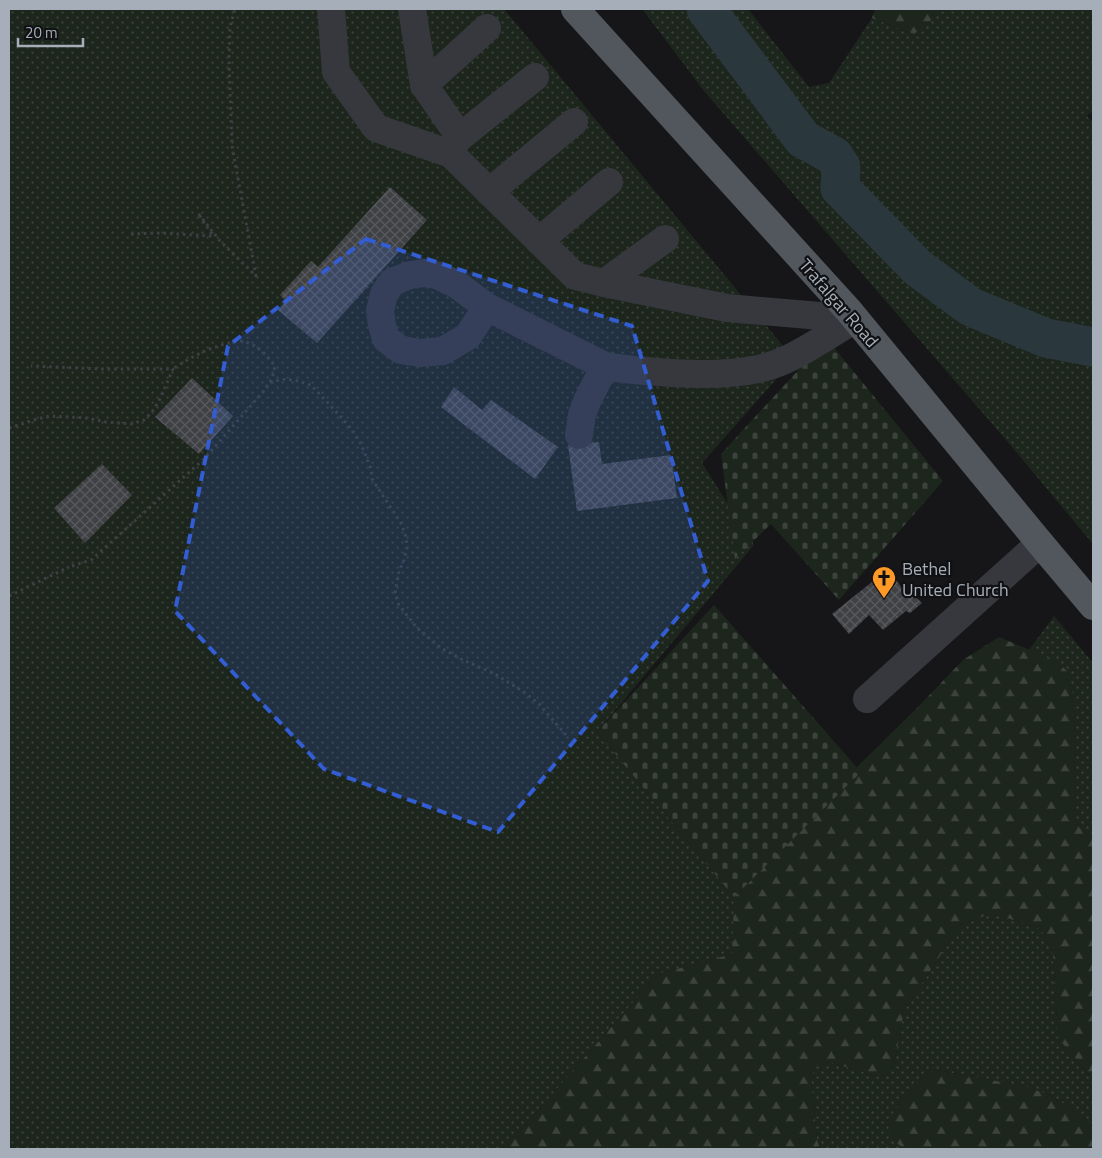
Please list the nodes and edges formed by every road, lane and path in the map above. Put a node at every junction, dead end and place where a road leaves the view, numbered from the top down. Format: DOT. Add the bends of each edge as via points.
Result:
graph roads {
  1 [pos="235,9"];
  2 [pos="331,9"];
  3 [pos="412,9"];
  4 [pos="575,9"];
  5 [pos="487,28"];
  6 [pos="536,77"];
  7 [pos="424,85"];
  8 [pos="574,122"];
  9 [pos="453,145"];
  10 [pos="610,182"];
  11 [pos="490,192"];
  12 [pos="131,234"];
  13 [pos="665,238"];
  14 [pos="539,241"];
  15 [pos="604,284"];
  16 [pos="487,307"];
  17 [pos="855,319"];
  18 [pos="31,366"];
  19 [pos="605,366"];
  20 [pos="173,369"];
  21 [pos="270,382"];
  22 [pos="9,428"];
  23 [pos="579,435"];
  24 [pos="1040,543"];
  25 [pos="9,596"];
  26 [pos="1093,606"];
  27 [pos="867,699"];
  28 [pos="566,734"];
  1 -- 12 [label="path" via="230,27 229,61 232,146 256,276 220,241 198,213 213,236"];
  2 -- 9 [label="lane" via="336,72 376,128"];
  3 -- 7 [label="lane"];
  4 -- 17 [label="main road, Trafalgar Road"];
  5 -- 7 [label="lane"];
  6 -- 9 [label="lane"];
  7 -- 9 [label="lane"];
  8 -- 11 [label="lane"];
  9 -- 11 [label="lane" via="451,154"];
  10 -- 14 [label="lane"];
  11 -- 14 [label="lane"];
  13 -- 15 [label="lane"];
  14 -- 15 [label="lane" via="575,276"];
  15 -- 17 [label="lane" via="726,308"];
  16 -- 19 [label="lane"];
  17 -- 19 [label="lane" via="803,351 765,367 715,374 673,374"];
  17 -- 24 [label="main road, Trafalgar Road"];
  18 -- 20 [label="path"];
  19 -- 23 [label="lane" via="587,401"];
  20 -- 21 [label="path" via="189,358 239,340 267,355 275,366"];
  20 -- 22 [label="path" via="159,401 144,420 131,424 50,416"];
  21 -- 25 [label="path" via="204,459 91,560 70,566"];
  21 -- 28 [label="path" via="286,379 311,385 361,444 372,479 402,525 406,537 395,593 399,605 417,628 441,648 524,692"];
  24 -- 26 [label="main road, Trafalgar Road"];
  24 -- 27 [label="lane"];
}
